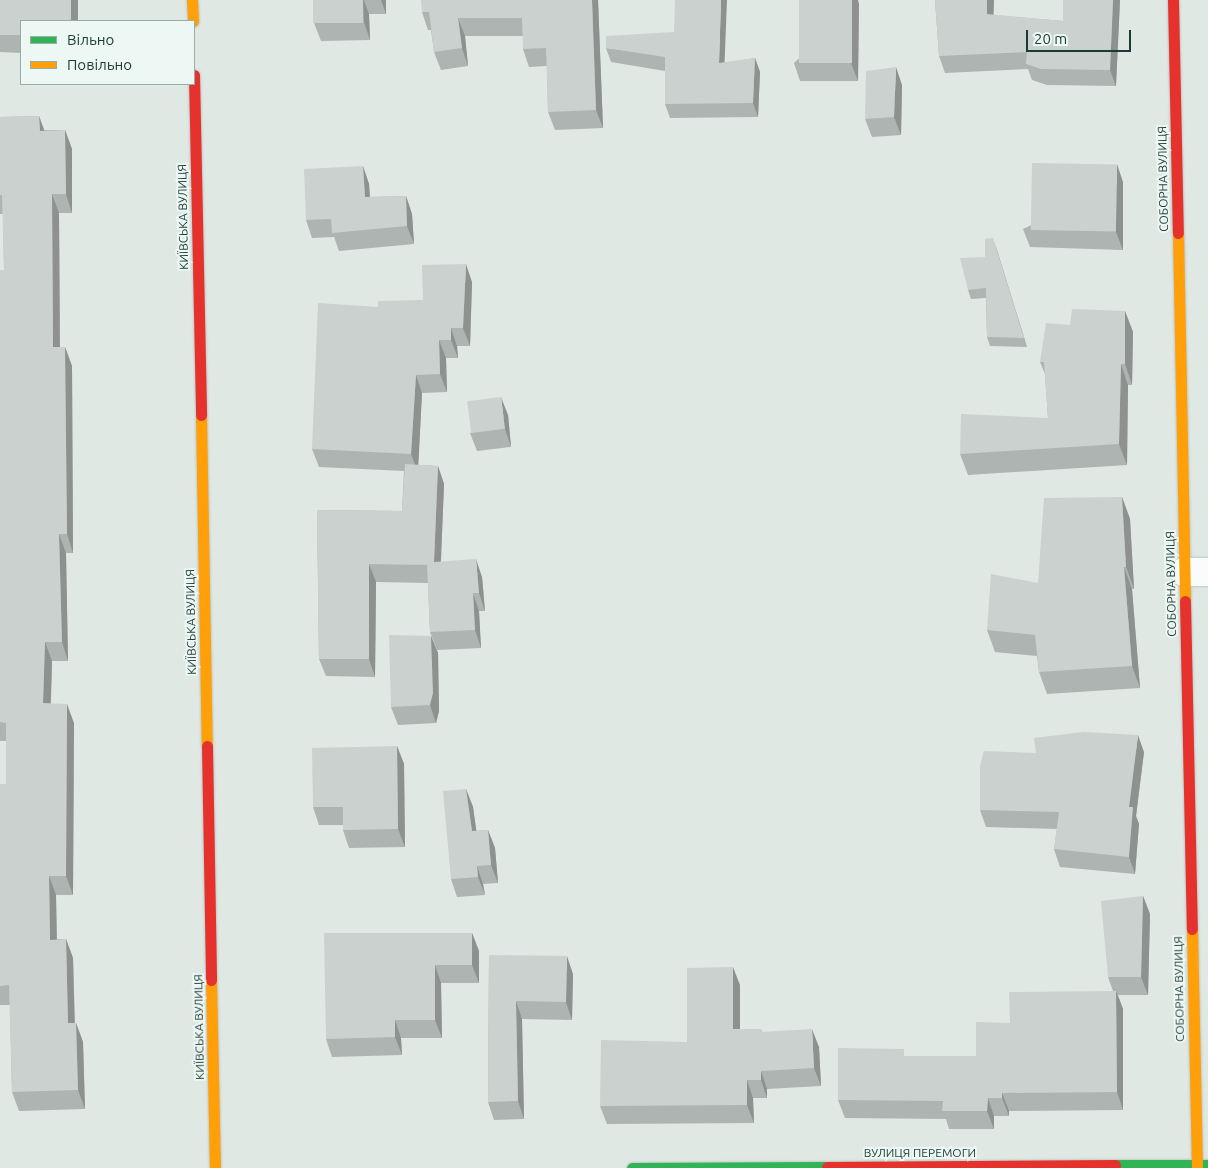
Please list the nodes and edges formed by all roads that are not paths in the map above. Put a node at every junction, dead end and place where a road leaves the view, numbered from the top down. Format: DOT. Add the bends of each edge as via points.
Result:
graph roads {
  1 [pos="192,0"];
  2 [pos="1173,0"];
  3 [pos="193,20"];
  4 [pos="194,85"];
  5 [pos="1196,572"];
  6 [pos="1200,1166"];
  7 [pos="215,1168"];
  8 [pos="632,1168"];
  1 -- 3 [label="street"];
  2 -- 5 [label="street, СОБОРНА ВУЛИЦЯ"];
  4 -- 7 [label="street, КИЇВСЬКА ВУЛИЦЯ"];
  5 -- 6 [label="street, СОБОРНА ВУЛИЦЯ"];
  6 -- 8 [label="street, ВУЛИЦЯ ПЕРЕМОГИ"];
}
